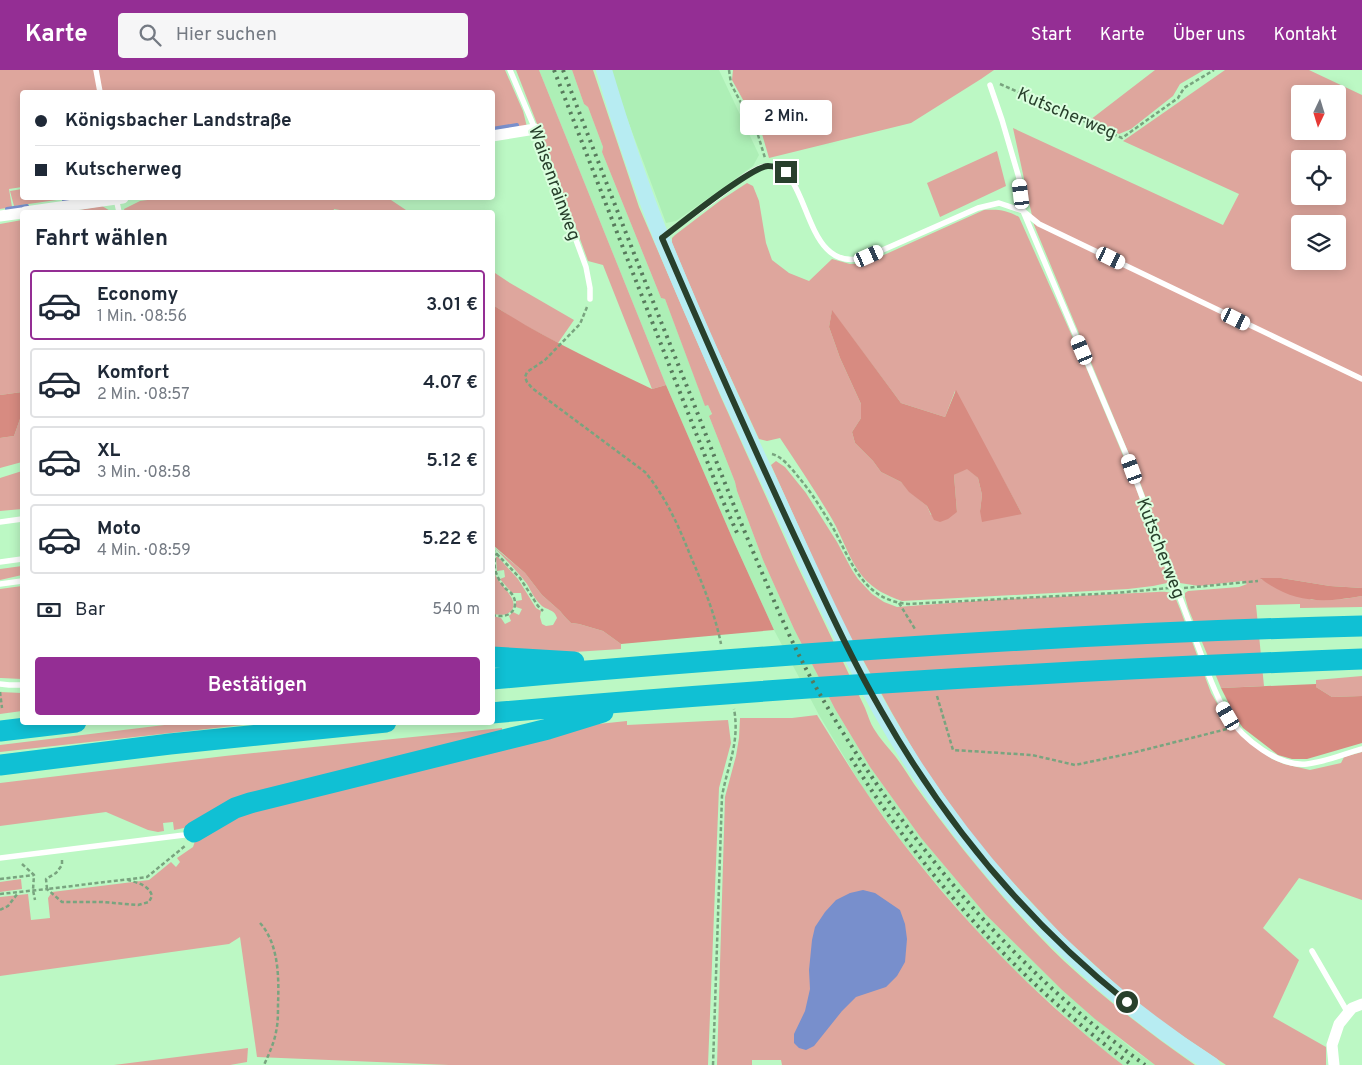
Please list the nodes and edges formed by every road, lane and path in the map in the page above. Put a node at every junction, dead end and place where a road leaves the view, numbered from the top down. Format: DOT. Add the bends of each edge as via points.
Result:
graph roads {
  1 [pos="96,70"];
  2 [pos="510,70"];
  3 [pos="604,70"];
  4 [pos="729,70"];
  5 [pos="1214,70"];
  6 [pos="990,85"];
  7 [pos="100,90"];
  8 [pos="535,129"];
  9 [pos="495,136"];
  10 [pos="767,166"];
  11 [pos="106,200"];
  12 [pos="43,210"];
  13 [pos="1023,210"];
  14 [pos="20,214"];
  15 [pos="0,216"];
  16 [pos="662,238"];
  17 [pos="590,298"];
  18 [pos="1362,379"];
  19 [pos="755,452"];
  20 [pos="20,519"];
  21 [pos="0,522"];
  22 [pos="497,553"];
  23 [pos="20,559"];
  24 [pos="0,562"];
  25 [pos="495,563"];
  26 [pos="495,563"];
  27 [pos="20,581"];
  28 [pos="1258,581"];
  29 [pos="0,584"];
  30 [pos="1176,588"];
  31 [pos="899,603"];
  32 [pos="543,611"];
  33 [pos="495,616"];
  34 [pos="1362,626"];
  35 [pos="919,636"];
  36 [pos="495,657"];
  37 [pos="1362,659"];
  38 [pos="644,666"];
  39 [pos="495,679"];
  40 [pos="0,684"];
  41 [pos="20,685"];
  42 [pos="0,691"];
  43 [pos="936,691"];
  44 [pos="647,699"];
  45 [pos="2,708"];
  46 [pos="495,713"];
  47 [pos="51,725"];
  48 [pos="357,725"];
  49 [pos="1236,726"];
  50 [pos="0,731"];
  51 [pos="1362,749"];
  52 [pos="0,765"];
  53 [pos="192,833"];
  54 [pos="61,851"];
  55 [pos="19,856"];
  56 [pos="0,858"];
  57 [pos="34,875"];
  58 [pos="0,879"];
  59 [pos="127,879"];
  60 [pos="47,889"];
  61 [pos="33,890"];
  62 [pos="19,892"];
  63 [pos="0,894"];
  64 [pos="35,900"];
  65 [pos="0,910"];
  66 [pos="260,923"];
  67 [pos="1312,951"];
  68 [pos="1362,1004"];
  69 [pos="1348,1013"];
  70 [pos="264,1065"];
  71 [pos="1212,1065"];
  72 [pos="1334,1065"];
  1 -- 7 [label="lane"];
  2 -- 8 [label="lane, Waisenrainweg"];
  3 -- 16 [label="main road"];
  4 -- 10 [label="path" via="730,84 758,135"];
  5 -- 6 [label="path, Kutscherweg" via="1184,88 1178,98 1122,138 998,83"];
  6 -- 13 [label="lane, Kutscherweg" via="1019,178"];
  8 -- 9 [label="street"];
  8 -- 17 [label="lane, Waisenrainweg" via="586,267"];
  10 -- 13 [label="lane" via="786,172 821,242 845,259 869,256 984,206 999,203"];
  10 -- 16 [label="lane" via="749,174"];
  11 -- 12 [label="street"];
  13 -- 18 [label="lane" via="1039,224"];
  13 -- 30 [label="lane, Kutscherweg" via="1126,454"];
  14 -- 15 [label="street"];
  16 -- 19 [label="main road"];
  19 -- 31 [label="path" via="776,455 794,472 832,527 865,584 880,596"];
  19 -- 71 [label="main road" via="843,638 882,712 957,828 1020,902 1087,969 1157,1026"];
  20 -- 21 [label="lane"];
  22 -- 26 [label="path"];
  22 -- 32 [label="path"];
  23 -- 24 [label="lane"];
  25 -- 33 [label="path" via="498,577 514,597 515,606 508,615"];
  27 -- 29 [label="lane"];
  28 -- 30 [label="path"];
  30 -- 31 [label="path"];
  30 -- 49 [label="lane, Kutscherweg" via="1218,698"];
  31 -- 35 [label="path"];
  34 -- 38 [label="highway" via="896,648"];
  36 -- 38 [label="highway"];
  37 -- 44 [label="highway" via="1034,674"];
  38 -- 39 [label="highway"];
  40 -- 41 [label="lane"];
  42 -- 45 [label="path"];
  43 -- 49 [label="path" via="952,750 1032,755 1075,764"];
  44 -- 46 [label="highway"];
  44 -- 53 [label="highway" via="548,728 250,803 234,808"];
  47 -- 50 [label="highway"];
  48 -- 52 [label="highway"];
  49 -- 51 [label="lane, Kutscherweg" via="1268,753 1292,763 1316,762"];
  53 -- 54 [label="lane"];
  53 -- 59 [label="path" via="189,843 147,877"];
  54 -- 55 [label="lane"];
  54 -- 60 [label="path" via="62,865 46,879"];
  55 -- 56 [label="lane"];
  55 -- 57 [label="path" via="21,863"];
  57 -- 58 [label="path"];
  57 -- 61 [label="path"];
  59 -- 60 [label="path"];
  59 -- 60 [label="path" via="151,890 149,902 138,905 62,902"];
  60 -- 61 [label="path"];
  61 -- 62 [label="path"];
  61 -- 64 [label="path"];
  62 -- 63 [label="path"];
  62 -- 65 [label="path" via="8,906"];
  66 -- 70 [label="path" via="271,942 279,982 277,1031"];
  67 -- 69 [label="lane"];
  68 -- 69 [label="street"];
  69 -- 72 [label="street" via="1339,1024 1332,1045"];
}
